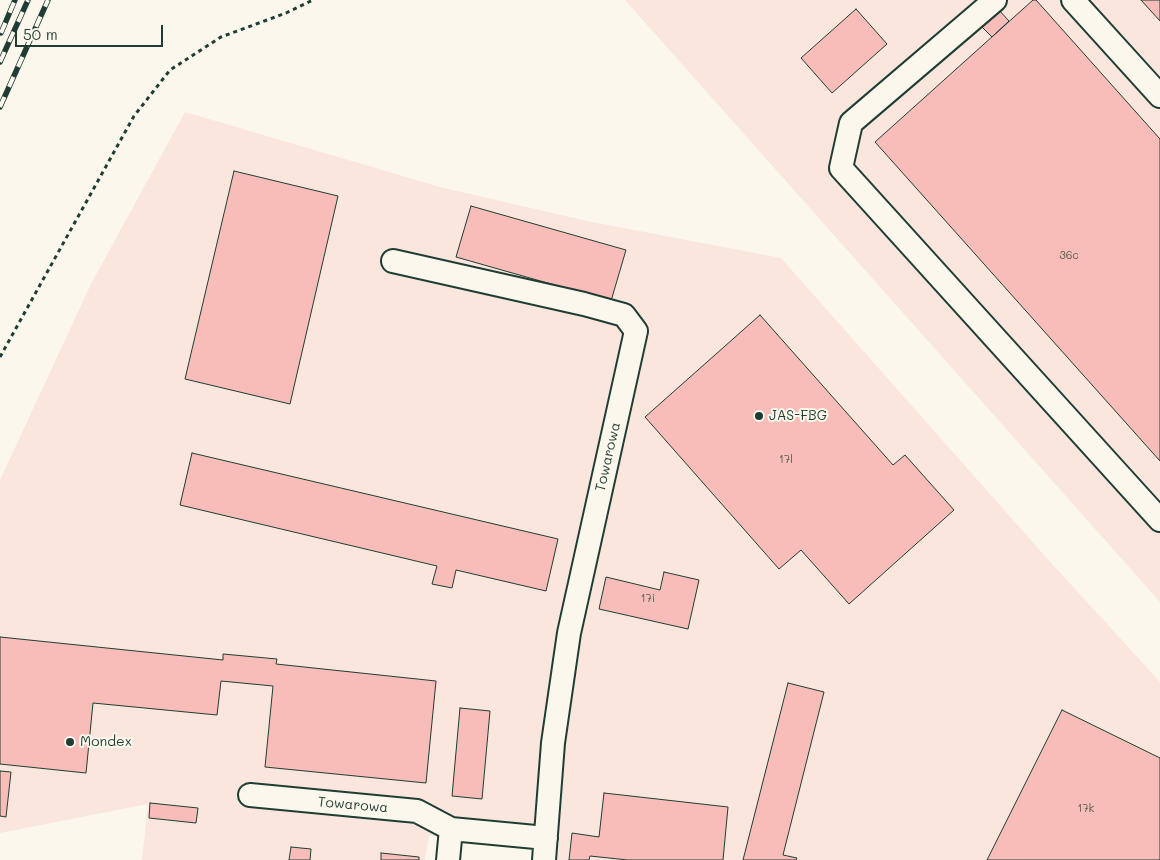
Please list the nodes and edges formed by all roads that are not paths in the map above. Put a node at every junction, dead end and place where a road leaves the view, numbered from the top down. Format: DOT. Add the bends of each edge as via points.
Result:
graph roads {
  1 [pos="994,0"];
  2 [pos="1073,0"];
  3 [pos="1160,96"];
  4 [pos="393,262"];
  5 [pos="1160,520"];
  6 [pos="250,795"];
  7 [pos="451,829"];
  8 [pos="545,849"];
  9 [pos="448,860"];
  1 -- 5 [label="lane" via="850,123 841,168"];
  2 -- 3 [label="lane"];
  4 -- 8 [label="lane, Towarowa" via="624,315 636,331 569,633 553,743"];
  6 -- 7 [label="lane, Towarowa" via="417,811"];
  7 -- 8 [label="lane, Towarowa"];
  7 -- 9 [label="lane"];
}
